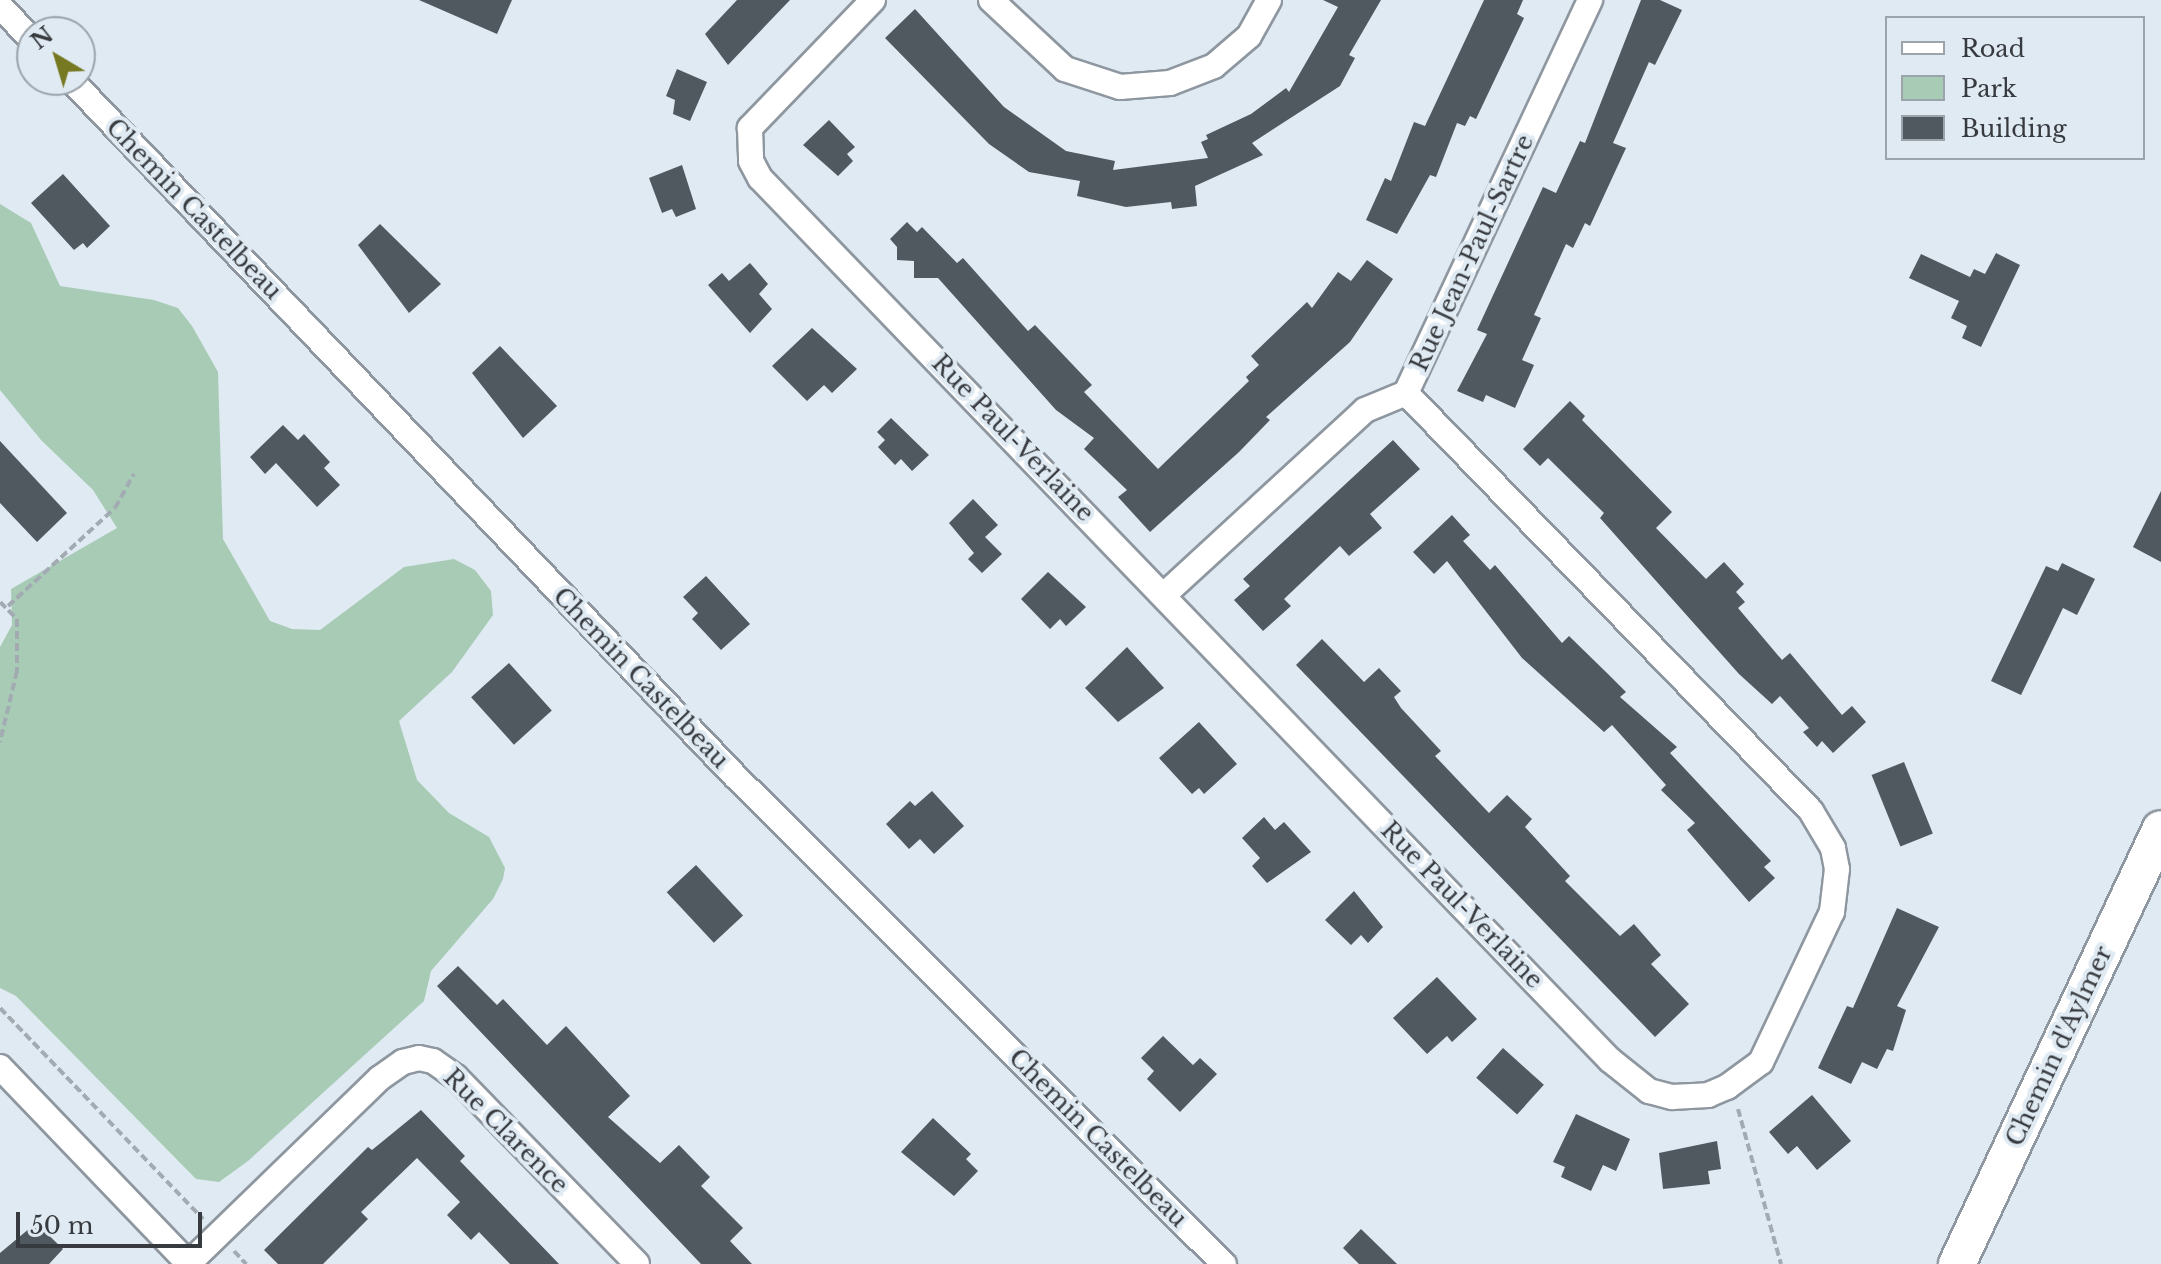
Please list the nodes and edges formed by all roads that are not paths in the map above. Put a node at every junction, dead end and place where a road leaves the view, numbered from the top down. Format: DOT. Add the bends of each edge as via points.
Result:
graph roads {
  1 [pos="873,0"];
  2 [pos="991,0"];
  3 [pos="1269,0"];
  4 [pos="1590,0"];
  5 [pos="0,6"];
  6 [pos="16,23"];
  7 [pos="86,96"];
  8 [pos="1406,393"];
  9 [pos="1165,594"];
  10 [pos="2161,829"];
  11 [pos="0,1067"];
  12 [pos="188,1264"];
  13 [pos="637,1264"];
  14 [pos="1224,1264"];
  15 [pos="1957,1264"];
  1 -- 9 [label="street, Rue Paul-Verlaine" via="761,112 750,128 751,161 760,178"];
  2 -- 3 [label="street" via="1065,69 1120,87 1170,83 1214,66 1249,36"];
  4 -- 8 [label="street, Rue Jean-Paul-Sartre"];
  5 -- 6 [label="street"];
  7 -- 14 [label="street, Chemin Castelbeau" via="734,775"];
  8 -- 9 [label="street, Rue Jean-Paul-Sartre" via="1365,410"];
  8 -- 9 [label="street, Rue Paul-Verlaine" via="1811,811 1833,848 1832,912 1761,1062 1708,1095 1672,1097 1632,1080"];
  10 -- 15 [label="main road, Chemin d'Aylmer"];
  11 -- 12 [label="street"];
  12 -- 13 [label="street, Rue Clarence" via="380,1078 419,1058 456,1077"];
}
